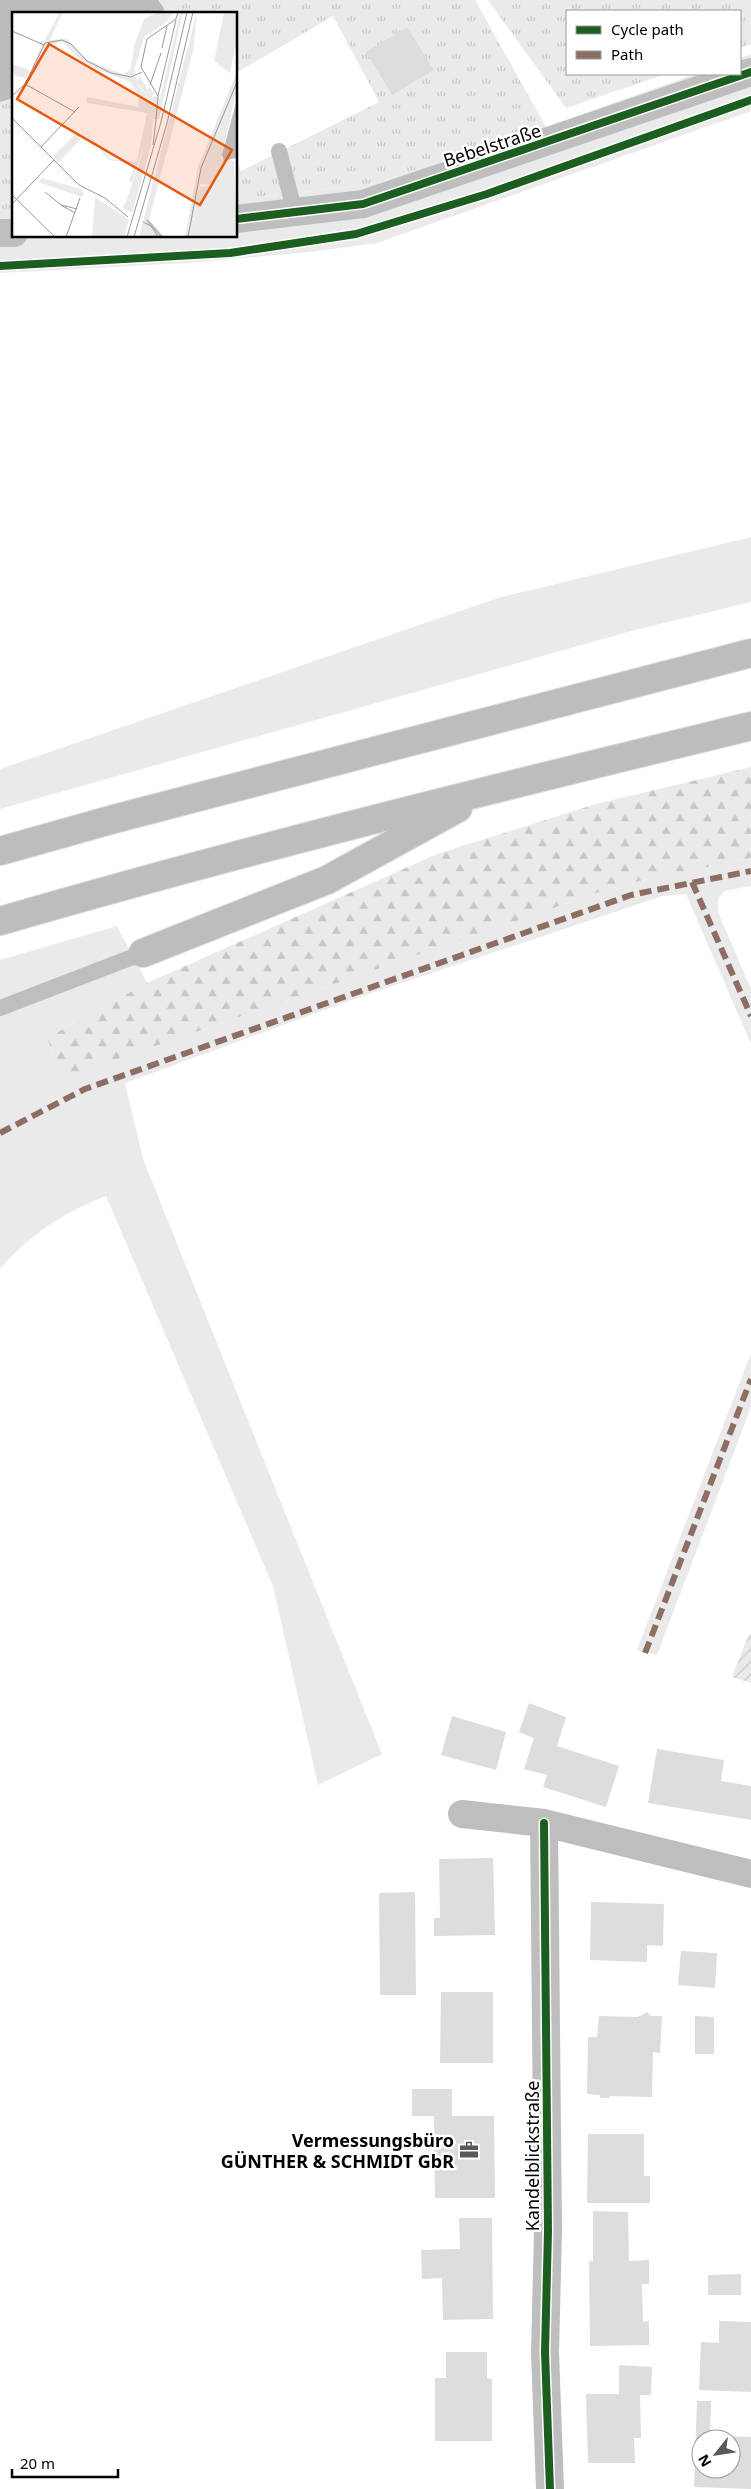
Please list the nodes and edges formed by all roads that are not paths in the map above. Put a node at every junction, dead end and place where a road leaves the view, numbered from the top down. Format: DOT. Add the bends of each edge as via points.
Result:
graph roads {
  1 [pos="751,72"];
  2 [pos="280,151"];
  3 [pos="295,213"];
  4 [pos="238,218"];
  5 [pos="751,653"];
  6 [pos="751,726"];
  7 [pos="494,788"];
  8 [pos="0,851"];
  9 [pos="0,921"];
  10 [pos="143,953"];
  11 [pos="0,1008"];
  12 [pos="462,1814"];
  13 [pos="544,1823"];
  14 [pos="751,1874"];
  15 [pos="550,2489"];
  1 -- 3 [label="street, Bebelstraße" via="362,204"];
  2 -- 3 [label="lane"];
  3 -- 4 [label="street, Bebelstraße"];
  5 -- 8 [label="highway"];
  6 -- 7 [label="highway"];
  7 -- 9 [label="highway" via="127,884"];
  7 -- 10 [label="highway" via="327,880"];
  10 -- 11 [label="lane"];
  12 -- 13 [label="street"];
  13 -- 14 [label="street"];
  13 -- 15 [label="street, Kandelblickstraße" via="548,2231 545,2352"];
}
